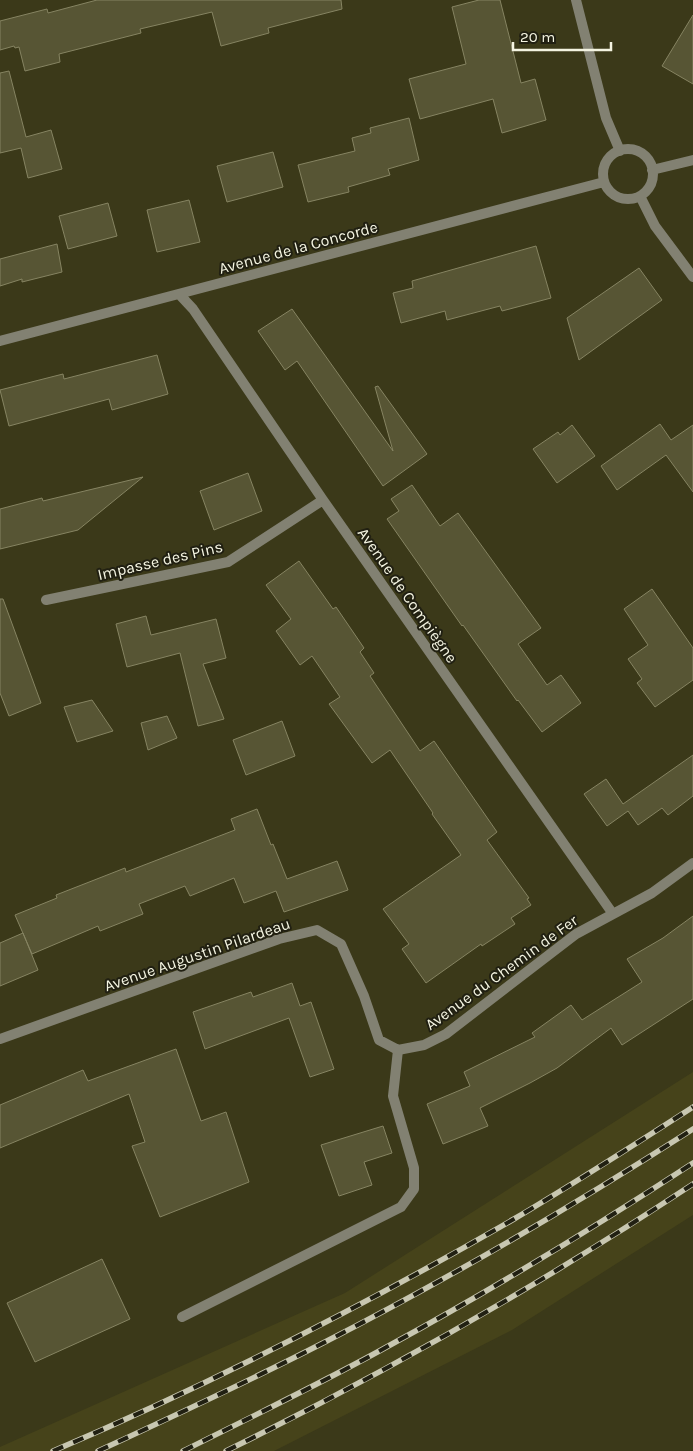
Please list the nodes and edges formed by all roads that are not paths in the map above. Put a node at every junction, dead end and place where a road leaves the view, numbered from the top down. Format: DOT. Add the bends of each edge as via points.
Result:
graph roads {
  1 [pos="576,0"];
  2 [pos="620,151"];
  3 [pos="693,160"];
  4 [pos="652,170"];
  5 [pos="604,182"];
  6 [pos="640,196"];
  7 [pos="693,278"];
  8 [pos="179,294"];
  9 [pos="0,341"];
  10 [pos="323,500"];
  11 [pos="46,600"];
  12 [pos="693,863"];
  13 [pos="613,914"];
  14 [pos="0,1039"];
  15 [pos="398,1050"];
  16 [pos="182,1317"];
  1 -- 2 [label="street" via="606,118"];
  2 -- 4 [label="street" via="628,149 644,155"];
  2 -- 5 [label="street" via="607,160 602,174"];
  3 -- 4 [label="street"];
  4 -- 6 [label="street" via="650,184"];
  5 -- 6 [label="street" via="619,198"];
  5 -- 8 [label="street, Avenue de la Concorde"];
  6 -- 7 [label="street" via="656,226"];
  8 -- 9 [label="street, Avenue de la Concorde"];
  8 -- 10 [label="street, Avenue de Compiègne" via="193,308"];
  10 -- 11 [label="street, Impasse des Pins" via="228,562"];
  10 -- 13 [label="street, Avenue de Compiègne"];
  12 -- 13 [label="street, Avenue du Chemin de Fer" via="652,893"];
  13 -- 15 [label="street, Avenue du Chemin de Fer" via="576,934 446,1034 424,1045"];
  14 -- 15 [label="street, Avenue Augustin Pilardeau" via="279,939 318,930 341,944 379,1040"];
  15 -- 16 [label="street" via="393,1096 414,1168 414,1189 401,1207"];
}
